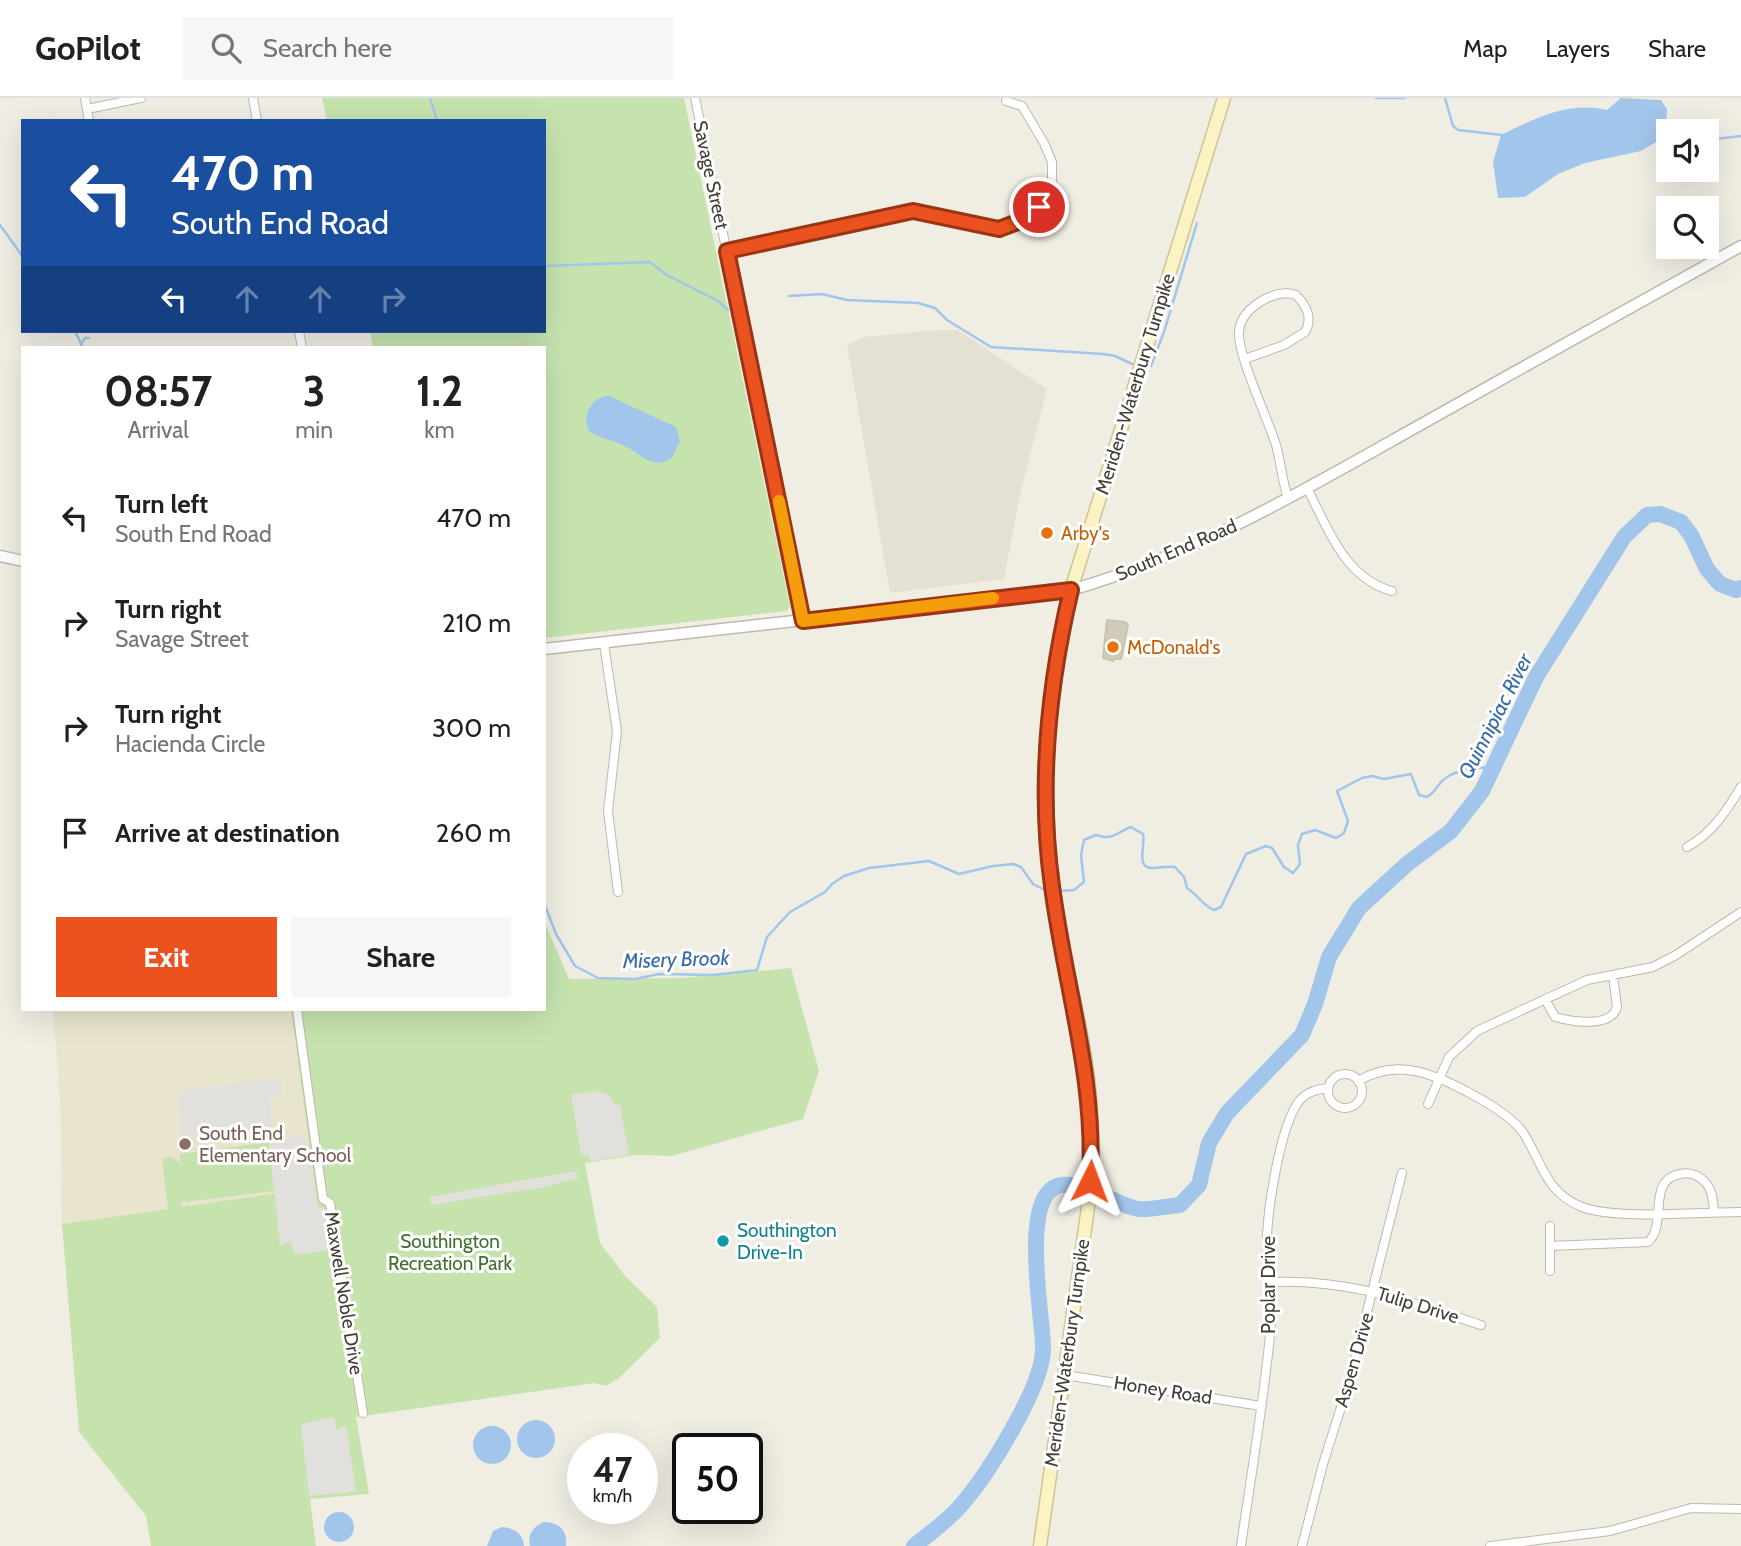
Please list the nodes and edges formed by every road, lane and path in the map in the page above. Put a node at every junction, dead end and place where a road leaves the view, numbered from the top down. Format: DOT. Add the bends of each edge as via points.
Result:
graph roads {
  1 [pos="85,98"];
  2 [pos="141,98"];
  3 [pos="253,98"];
  4 [pos="695,98"];
  5 [pos="1224,98"];
  6 [pos="1006,101"];
  7 [pos="87,109"];
  8 [pos="89,119"];
  9 [pos="257,119"];
  10 [pos="1741,246"];
  11 [pos="727,251"];
  12 [pos="1245,359"];
  13 [pos="1307,488"];
  14 [pos="1289,498"];
  15 [pos="0,556"];
  16 [pos="21,561"];
  17 [pos="1071,590"];
  18 [pos="1392,591"];
  19 [pos="803,621"];
  20 [pos="604,645"];
  21 [pos="546,649"];
  22 [pos="1740,790"];
  23 [pos="1687,847"];
  24 [pos="618,892"];
  25 [pos="1741,912"];
  26 [pos="1613,975"];
  27 [pos="1545,999"];
  28 [pos="297,1011"];
  29 [pos="1437,1079"];
  30 [pos="1358,1081"];
  31 [pos="1328,1088"];
  32 [pos="1428,1104"];
  33 [pos="1402,1173"];
  34 [pos="1714,1212"];
  35 [pos="1741,1212"];
  36 [pos="1658,1213"];
  37 [pos="1550,1226"];
  38 [pos="1550,1245"];
  39 [pos="1550,1271"];
  40 [pos="1271,1282"];
  41 [pos="1373,1290"];
  42 [pos="1481,1325"];
  43 [pos="1065,1376"];
  44 [pos="1261,1406"];
  45 [pos="363,1413"];
  46 [pos="1741,1509"];
  47 [pos="1040,1546"];
  48 [pos="1241,1546"];
  49 [pos="1302,1546"];
  50 [pos="1490,1546"];
  1 -- 7 [label="street"];
  2 -- 7 [label="street"];
  3 -- 9 [label="street"];
  4 -- 11 [label="street, Savage Street"];
  5 -- 17 [label="main road, Meriden-Waterbury Turnpike"];
  6 -- 11 [label="street" via="1022,106 1052,162 1048,194 1028,218 999,229 913,211"];
  7 -- 8 [label="street"];
  10 -- 13 [label="street, South End Road"];
  11 -- 19 [label="street, Savage Street"];
  12 -- 12 [label="street" via="1239,333 1247,313 1271,296 1296,295 1309,315 1305,332 1298,339"];
  12 -- 14 [label="street"];
  13 -- 14 [label="street, South End Road"];
  13 -- 18 [label="street" via="1343,556 1369,583"];
  14 -- 17 [label="street, South End Road" via="1204,542"];
  15 -- 16 [label="street"];
  17 -- 19 [label="street, South End Road"];
  17 -- 43 [label="main road, Meriden-Waterbury Turnpike" via="1056,652 1045,803 1052,891 1088,1077 1092,1122 1088,1200"];
  19 -- 20 [label="street, South End Road"];
  20 -- 21 [label="street, South End Road"];
  20 -- 24 [label="street" via="617,731 608,811"];
  22 -- 23 [label="street" via="1723,816"];
  25 -- 26 [label="street" via="1653,967"];
  26 -- 27 [label="street" via="1587,980"];
  26 -- 27 [label="street" via="1618,1007 1602,1021 1555,1017"];
  27 -- 29 [label="street" via="1466,1039 1448,1057"];
  28 -- 45 [label="street, Maxwell Noble Drive" via="323,1199 330,1203"];
  29 -- 30 [label="street" via="1401,1069"];
  29 -- 32 [label="street"];
  29 -- 36 [label="street" via="1482,1100 1514,1123 1544,1176 1565,1198 1595,1210"];
  30 -- 31 [label="street" via="1337,1076"];
  30 -- 31 [label="street" via="1359,1100 1348,1108 1336,1106"];
  31 -- 40 [label="street, Poplar Drive" via="1301,1098 1279,1156 1267,1237"];
  33 -- 41 [label="street, Aspen Drive"];
  34 -- 35 [label="street"];
  34 -- 36 [label="street"];
  34 -- 36 [label="street" via="1709,1188 1690,1173 1666,1181"];
  36 -- 38 [label="street" via="1657,1230 1648,1242"];
  37 -- 38 [label="street"];
  38 -- 39 [label="street"];
  40 -- 41 [label="street, Tulip Drive"];
  40 -- 44 [label="street, Poplar Drive"];
  41 -- 42 [label="street, Tulip Drive"];
  41 -- 49 [label="street, Aspen Drive"];
  43 -- 44 [label="street, Honey Road"];
  43 -- 47 [label="main road, Meriden-Waterbury Turnpike"];
  44 -- 48 [label="street, Poplar Drive"];
  46 -- 50 [label="street" via="1691,1508 1610,1531"];
}
